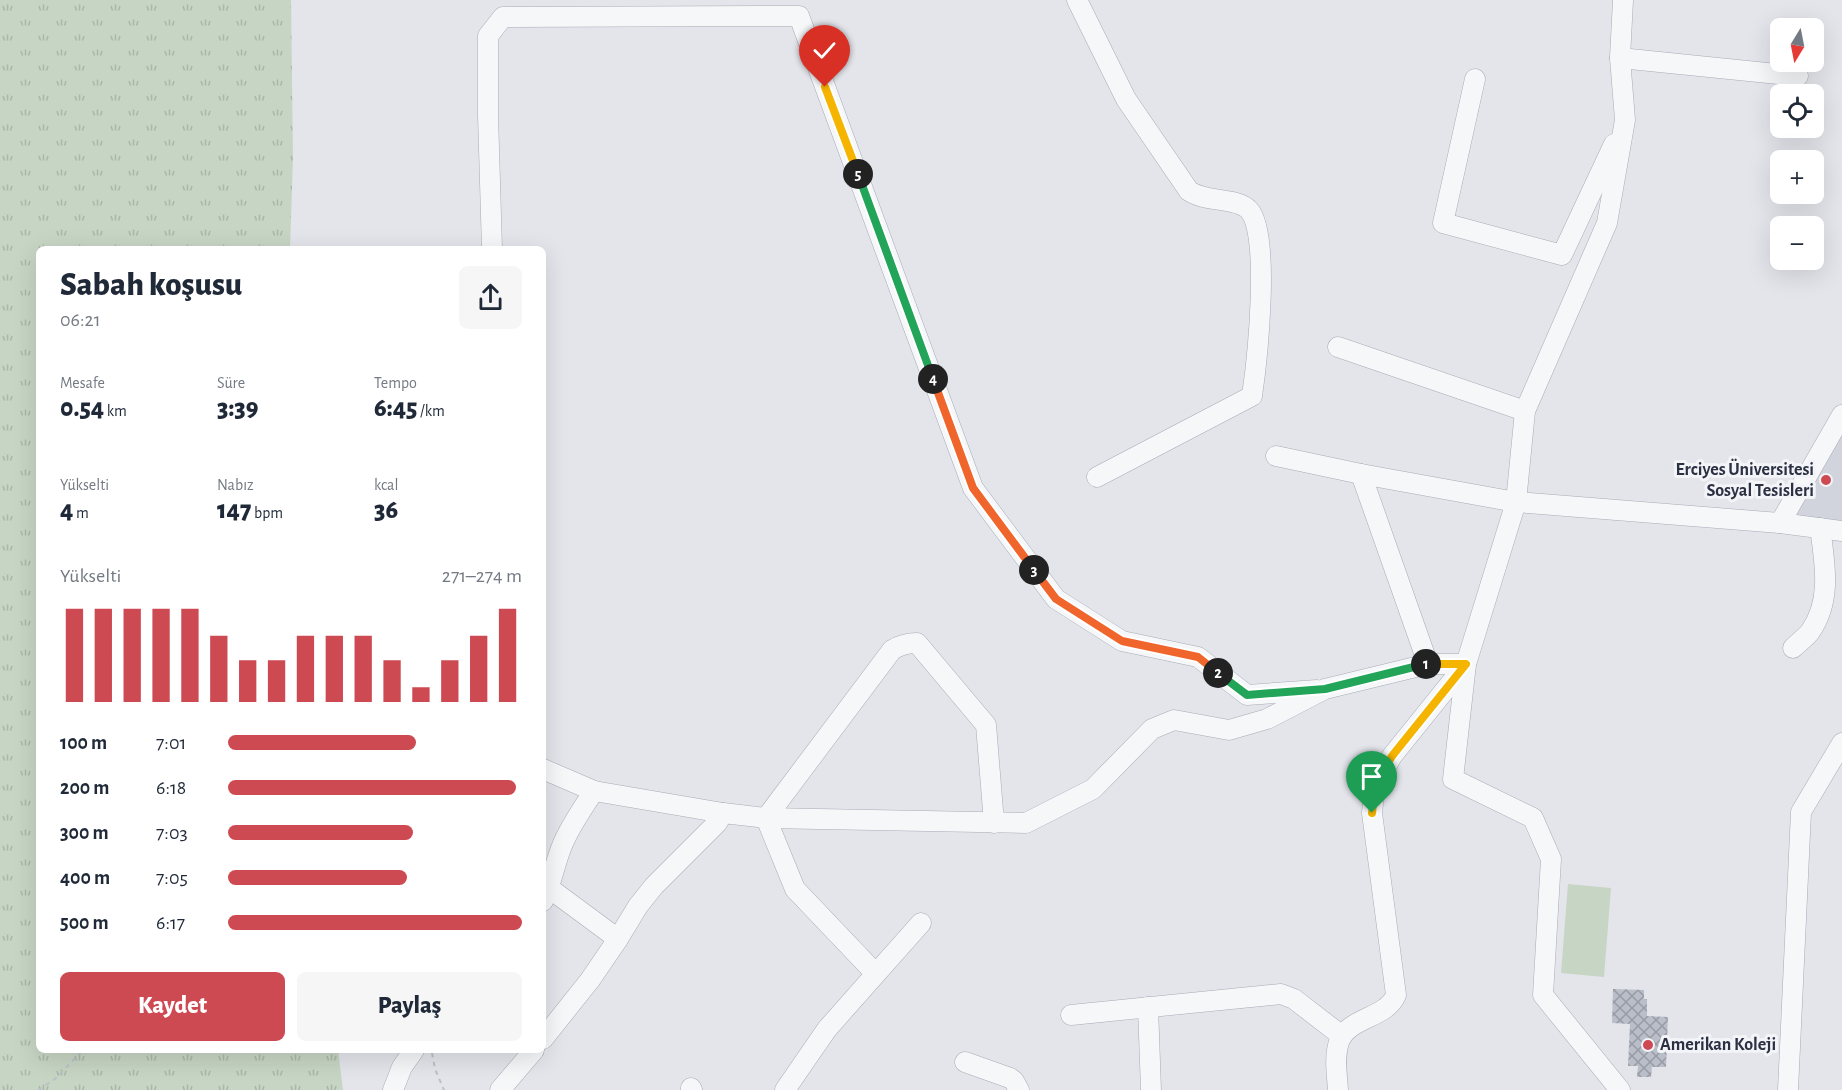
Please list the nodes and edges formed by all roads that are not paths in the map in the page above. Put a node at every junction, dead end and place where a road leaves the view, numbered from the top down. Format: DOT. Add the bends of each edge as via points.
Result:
graph roads {
  1 [pos="1077,0"];
  2 [pos="1623,0"];
  3 [pos="797,8"];
  4 [pos="1620,58"];
  5 [pos="1798,76"];
  6 [pos="1475,78"];
  7 [pos="1625,120"];
  8 [pos="492,246"];
  9 [pos="1338,347"];
  10 [pos="1525,411"];
  11 [pos="1842,415"];
  12 [pos="1276,456"];
  13 [pos="1361,474"];
  14 [pos="1097,477"];
  15 [pos="1516,502"];
  16 [pos="1780,523"];
  17 [pos="1820,528"];
  18 [pos="1842,531"];
  19 [pos="1793,648"];
  20 [pos="1428,664"];
  21 [pos="1466,664"];
  22 [pos="1325,689"];
  23 [pos="1842,744"];
  24 [pos="546,770"];
  25 [pos="594,790"];
  26 [pos="723,813"];
  27 [pos="766,818"];
  28 [pos="994,823"];
  29 [pos="546,894"];
  30 [pos="921,923"];
  31 [pos="618,939"];
  32 [pos="875,973"];
  33 [pos="1148,1007"];
  34 [pos="1071,1015"];
  35 [pos="546,1035"];
  36 [pos="1341,1036"];
  37 [pos="412,1053"];
  38 [pos="531,1053"];
  39 [pos="965,1062"];
  40 [pos="393,1090"];
  41 [pos="500,1090"];
  42 [pos="785,1090"];
  43 [pos="1019,1090"];
  44 [pos="1151,1090"];
  45 [pos="1338,1090"];
  46 [pos="1620,1090"];
  47 [pos="1788,1090"];
  1 -- 14 [label="street" via="1125,99 1189,191 1203,198 1241,203 1250,210 1258,230 1260,251 1257,361 1252,396"];
  2 -- 4 [label="street"];
  3 -- 8 [label="street" via="503,17 489,36"];
  3 -- 22 [label="street" via="973,488 1056,599 1122,641 1198,657 1247,695"];
  4 -- 5 [label="street"];
  4 -- 7 [label="street"];
  6 -- 7 [label="street" via="1443,223 1562,255"];
  7 -- 10 [label="street" via="1607,224"];
  9 -- 10 [label="street"];
  10 -- 15 [label="street"];
  11 -- 16 [label="street"];
  12 -- 13 [label="street"];
  13 -- 15 [label="street"];
  13 -- 20 [label="street"];
  15 -- 16 [label="street"];
  15 -- 21 [label="street"];
  16 -- 17 [label="street"];
  17 -- 18 [label="street"];
  17 -- 19 [label="street" via="1826,589 1820,616 1809,634"];
  20 -- 21 [label="street"];
  20 -- 22 [label="street"];
  21 -- 36 [label="street" via="1392,756 1379,778 1372,813 1396,995 1390,1006"];
  21 -- 46 [label="street" via="1453,778 1533,818 1551,860 1543,995"];
  22 -- 28 [label="street" via="1267,718 1229,730 1174,720 1152,729 1093,789 1026,823"];
  23 -- 47 [label="street" via="1802,812"];
  24 -- 25 [label="street"];
  25 -- 26 [label="street"];
  25 -- 29 [label="street" via="565,839"];
  26 -- 27 [label="street"];
  26 -- 31 [label="street" via="654,886"];
  27 -- 28 [label="street"];
  27 -- 28 [label="street" via="892,651 917,643 986,725"];
  27 -- 32 [label="street" via="795,889"];
  29 -- 31 [label="street"];
  30 -- 32 [label="street"];
  31 -- 35 [label="street"];
  32 -- 42 [label="street" via="827,1029"];
  33 -- 34 [label="street"];
  33 -- 36 [label="street" via="1281,994 1294,999"];
  33 -- 44 [label="street"];
  36 -- 45 [label="street" via="1337,1053"];
  37 -- 40 [label="street"];
  38 -- 41 [label="street"];
  39 -- 43 [label="street" via="1010,1078"];
}
